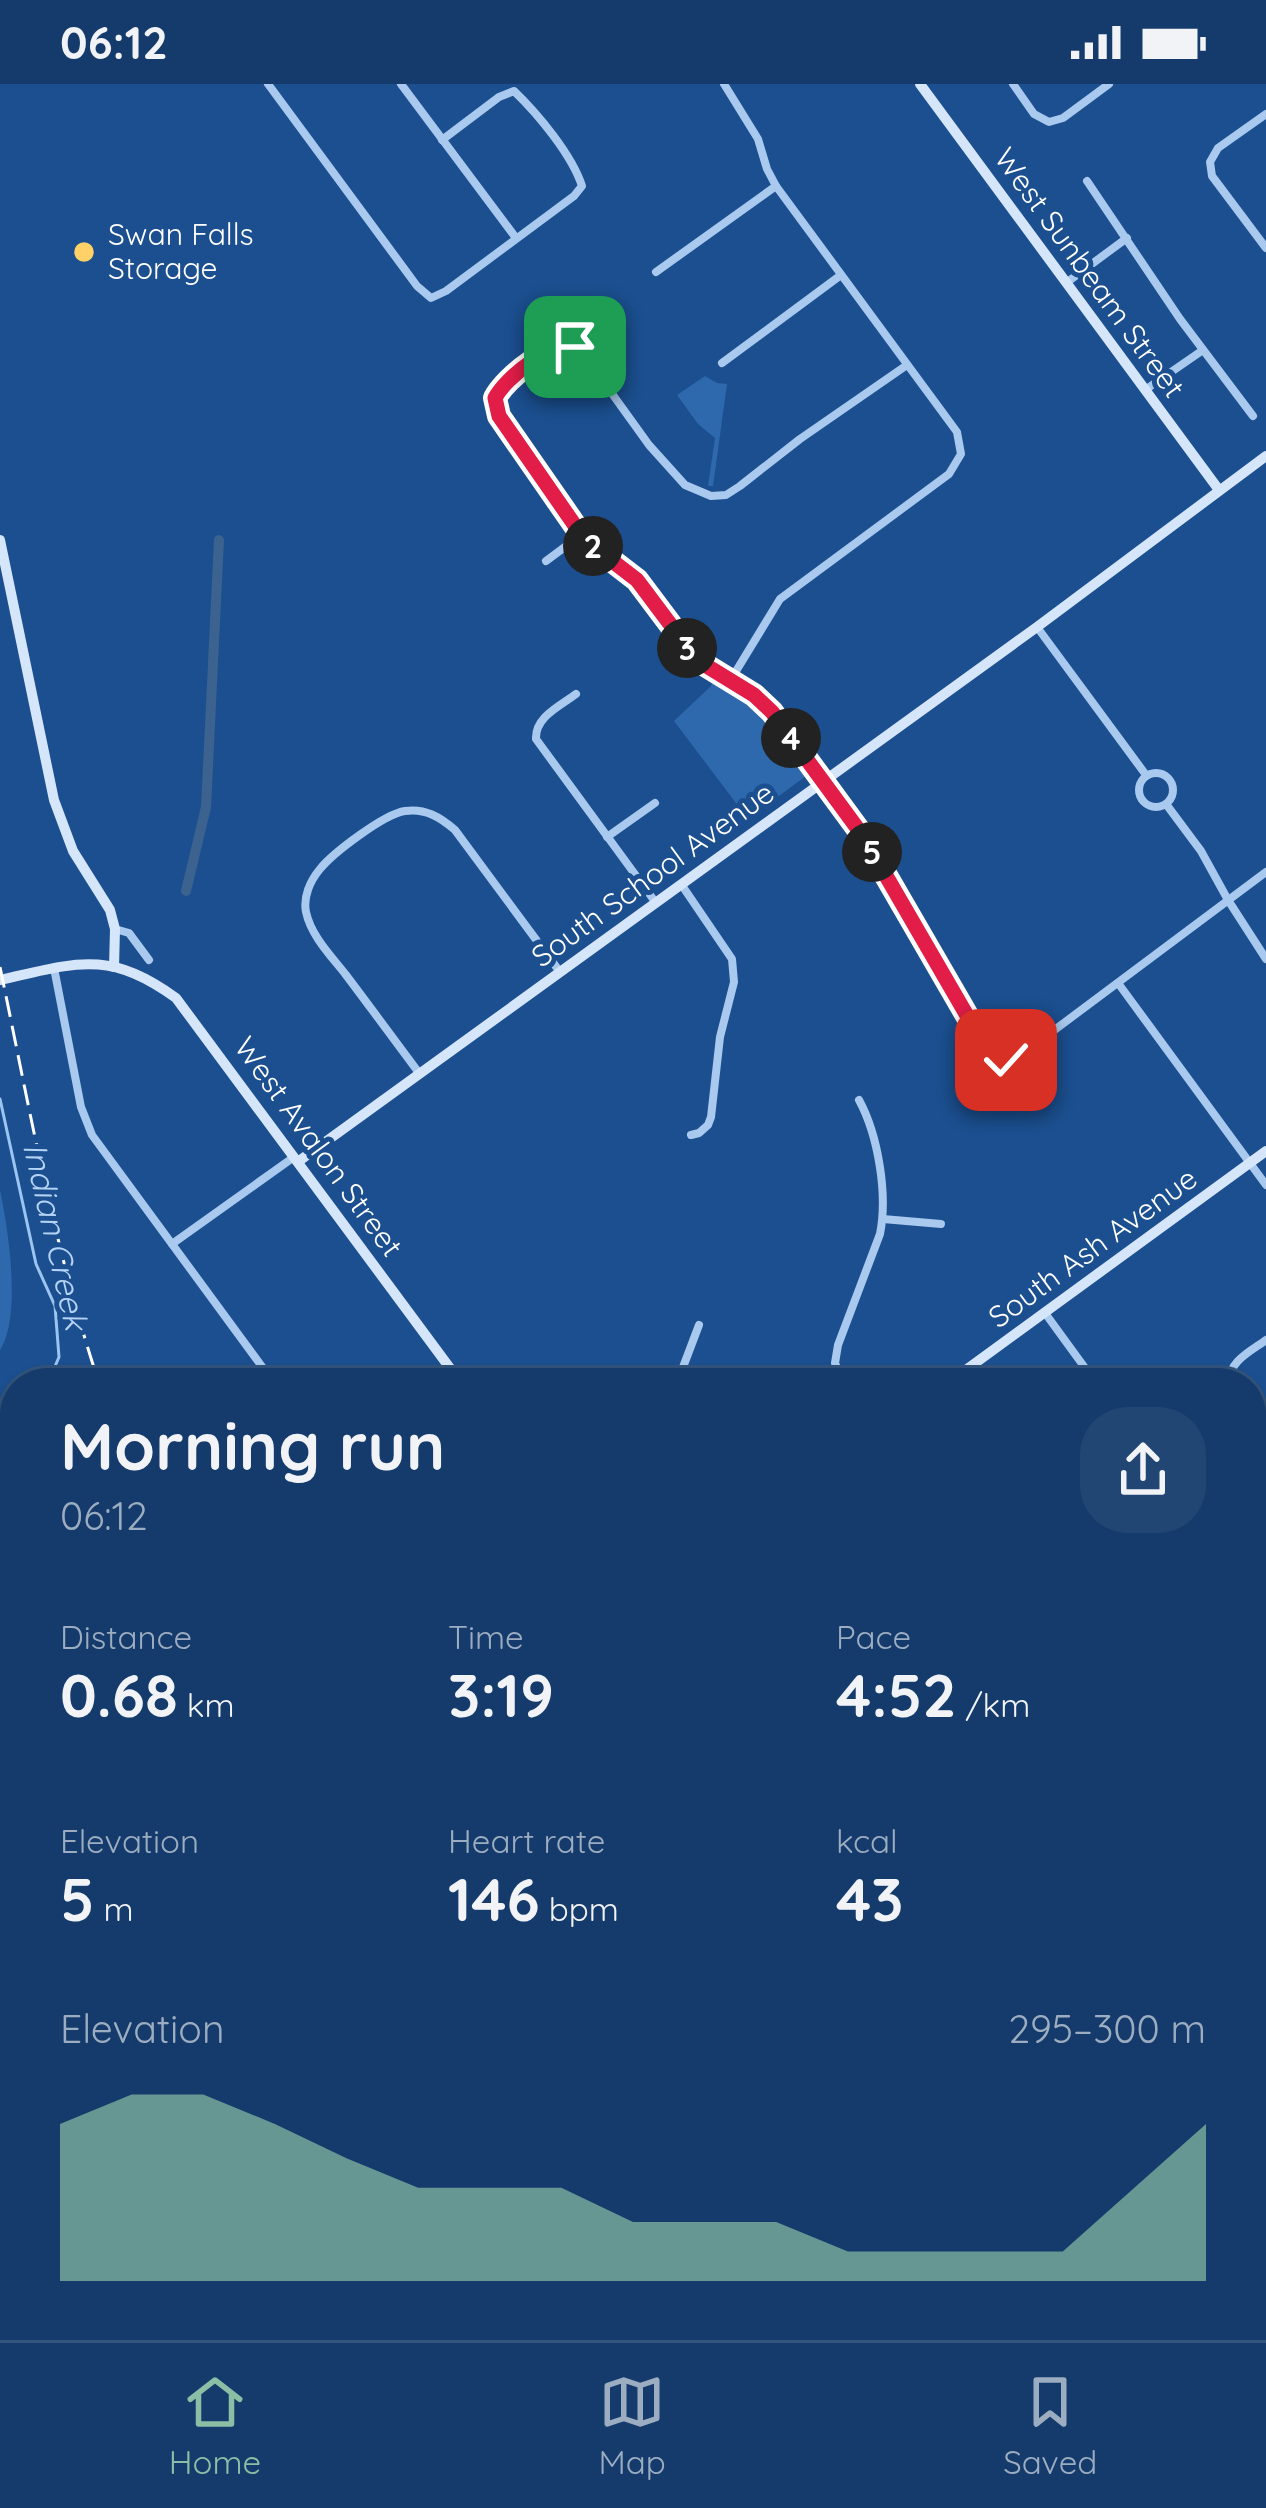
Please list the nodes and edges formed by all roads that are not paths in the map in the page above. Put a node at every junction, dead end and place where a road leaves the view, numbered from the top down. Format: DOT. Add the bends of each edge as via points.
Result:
graph roads {
  1 [pos="268,84"];
  2 [pos="401,84"];
  3 [pos="920,84"];
  4 [pos="1012,84"];
  5 [pos="1109,84"];
  6 [pos="728,85"];
  7 [pos="1266,114"];
  8 [pos="442,140"];
  9 [pos="1087,181"];
  10 [pos="776,186"];
  11 [pos="516,238"];
  12 [pos="1127,238"];
  13 [pos="1266,248"];
  14 [pos="656,272"];
  15 [pos="842,275"];
  16 [pos="1066,283"];
  17 [pos="1203,350"];
  18 [pos="722,363"];
  19 [pos="907,364"];
  20 [pos="1145,390"];
  21 [pos="1253,416"];
  22 [pos="1266,455"];
  23 [pos="1219,490"];
  24 [pos="581,535"];
  25 [pos="0,540"];
  26 [pos="546,561"];
  27 [pos="1037,627"];
  28 [pos="730,680"];
  29 [pos="576,694"];
  30 [pos="1146,776"];
  31 [pos="823,781"];
  32 [pos="655,803"];
  33 [pos="1166,804"];
  34 [pos="607,837"];
  35 [pos="1266,872"];
  36 [pos="681,884"];
  37 [pos="1228,900"];
  38 [pos="656,902"];
  39 [pos="115,929"];
  40 [pos="1266,958"];
  41 [pos="149,960"];
  42 [pos="114,967"];
  43 [pos="55,968"];
  44 [pos="560,972"];
  45 [pos="0,980"];
  46 [pos="1118,983"];
  47 [pos="419,1074"];
  48 [pos="859,1100"];
  49 [pos="691,1135"];
  50 [pos="1266,1151"];
  51 [pos="297,1159"];
  52 [pos="1250,1163"];
  53 [pos="1266,1185"];
  54 [pos="883,1220"];
  55 [pos="940,1224"];
  56 [pos="172,1244"];
  57 [pos="1045,1312"];
  58 [pos="699,1324"];
  59 [pos="1266,1340"];
  60 [pos="263,1368"];
  61 [pos="450,1368"];
  62 [pos="683,1368"];
  63 [pos="838,1368"];
  64 [pos="968,1368"];
  65 [pos="1085,1368"];
  66 [pos="1233,1368"];
  1 -- 11 [label="street" via="431,298"];
  2 -- 8 [label="street"];
  3 -- 16 [label="street, West Sunbeam Street"];
  4 -- 5 [label="street" via="1048,122"];
  6 -- 10 [label="street"];
  7 -- 13 [label="street" via="1210,162"];
  8 -- 11 [label="street"];
  8 -- 11 [label="street" via="499,97 514,91 527,104 582,186"];
  9 -- 12 [label="street"];
  10 -- 14 [label="street"];
  10 -- 15 [label="street"];
  12 -- 16 [label="street"];
  12 -- 17 [label="street"];
  15 -- 18 [label="street"];
  15 -- 19 [label="street"];
  16 -- 20 [label="street, West Sunbeam Street"];
  17 -- 20 [label="street"];
  17 -- 21 [label="street"];
  19 -- 24 [label="street" via="740,486 711,496 685,484 649,445 582,352 550,349 495,398 499,416"];
  19 -- 28 [label="street" via="956,432 961,454 950,474 780,598"];
  20 -- 23 [label="street, West Sunbeam Street"];
  22 -- 23 [label="street, South School Avenue"];
  23 -- 27 [label="street, South School Avenue"];
  24 -- 26 [label="street"];
  24 -- 28 [label="street" via="637,580 697,660"];
  25 -- 39 [label="street" via="54,800"];
  27 -- 30 [label="street"];
  27 -- 31 [label="street, South School Avenue"];
  28 -- 31 [label="street" via="772,712"];
  29 -- 34 [label="street" via="542,719 536,739"];
  30 -- 33 [label="street" via="1138,787 1142,800"];
  30 -- 33 [label="street" via="1170,779"];
  31 -- 36 [label="street, South School Avenue"];
  31 -- 46 [label="street" via="969,1019 1006,1060"];
  32 -- 34 [label="street"];
  33 -- 37 [label="street"];
  34 -- 38 [label="street"];
  35 -- 37 [label="street"];
  36 -- 38 [label="street, South School Avenue"];
  36 -- 49 [label="street" via="734,968 711,1117"];
  37 -- 40 [label="street"];
  37 -- 46 [label="street"];
  38 -- 44 [label="street, South School Avenue"];
  39 -- 41 [label="street" via="129,933"];
  39 -- 42 [label="street"];
  42 -- 43 [label="street"];
  42 -- 51 [label="street, West Avalon Street" via="176,998"];
  43 -- 45 [label="street"];
  43 -- 56 [label="street" via="92,1136"];
  44 -- 47 [label="street, South School Avenue"];
  44 -- 47 [label="street" via="455,830 429,812 395,814 330,859 306,894 308,918"];
  46 -- 52 [label="street"];
  47 -- 51 [label="street, South School Avenue"];
  48 -- 54 [label="street" via="874,1134"];
  50 -- 52 [label="street, South Ash Avenue"];
  51 -- 56 [label="street"];
  51 -- 61 [label="street, West Avalon Street"];
  52 -- 53 [label="street"];
  52 -- 57 [label="street, South Ash Avenue"];
  54 -- 55 [label="street"];
  54 -- 63 [label="street" via="838,1345"];
  56 -- 60 [label="street"];
  57 -- 64 [label="street, South Ash Avenue"];
  57 -- 65 [label="street"];
  58 -- 62 [label="street"];
  59 -- 66 [label="street"];
}
